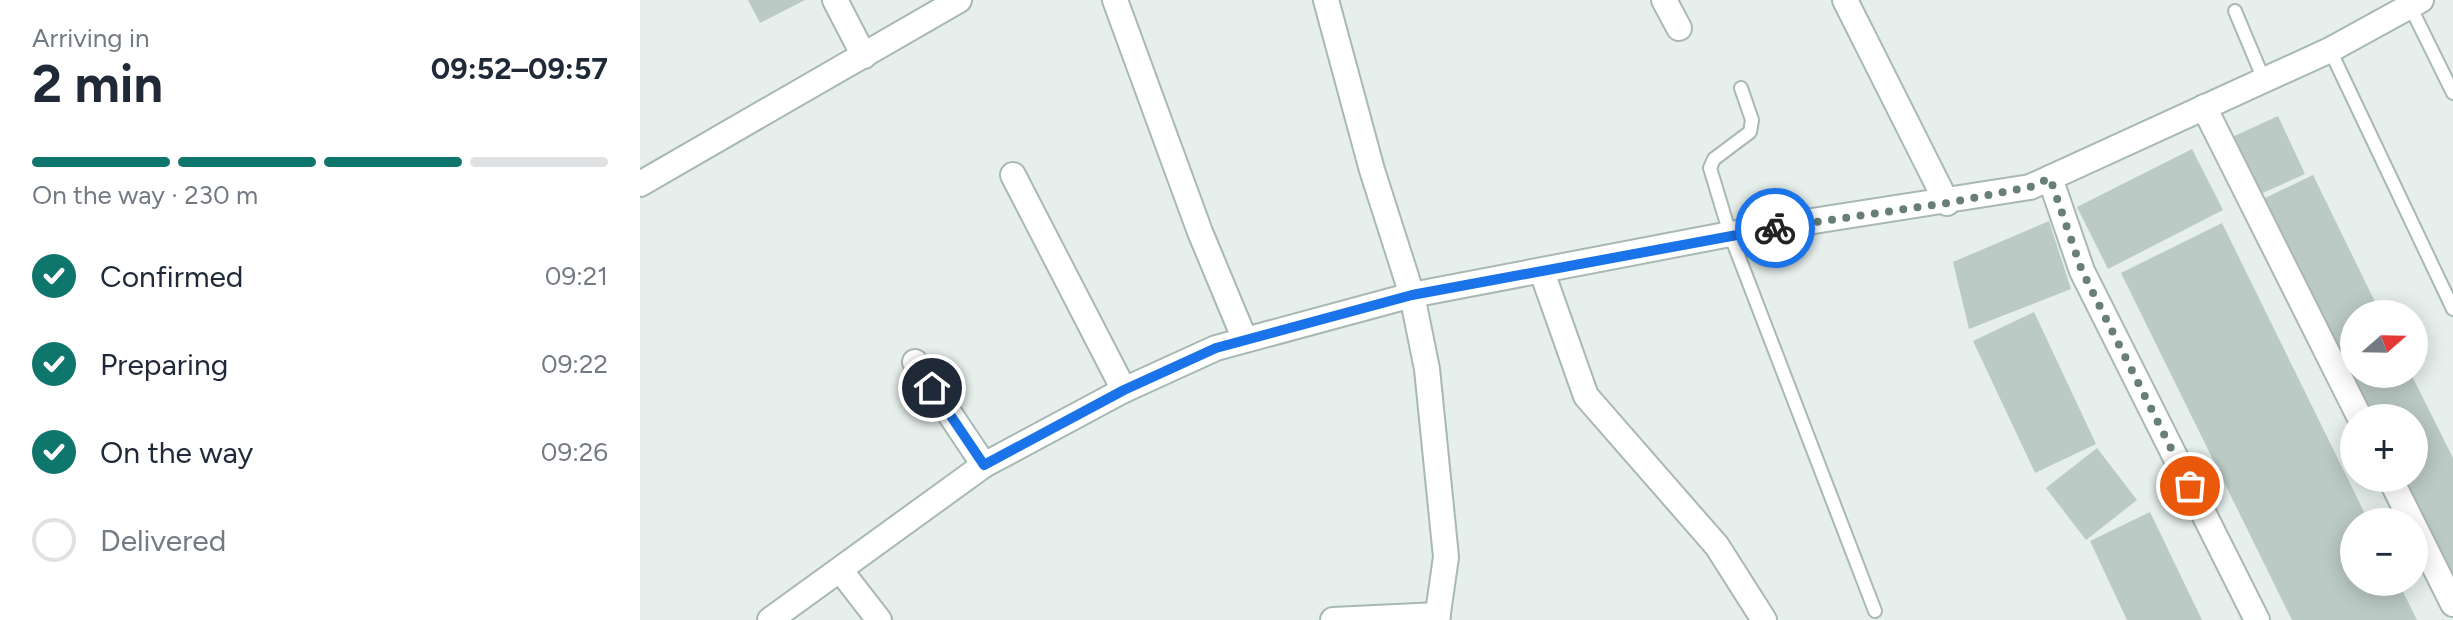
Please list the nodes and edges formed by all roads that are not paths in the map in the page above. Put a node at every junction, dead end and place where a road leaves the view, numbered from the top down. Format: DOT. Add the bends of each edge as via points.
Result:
graph roads {
  1 [pos="835,0"];
  2 [pos="959,0"];
  3 [pos="1115,0"];
  4 [pos="1326,0"];
  5 [pos="1664,0"];
  6 [pos="1845,0"];
  7 [pos="2415,3"];
  8 [pos="2235,11"];
  9 [pos="1679,28"];
  10 [pos="2330,50"];
  11 [pos="864,56"];
  12 [pos="2264,80"];
  13 [pos="1741,88"];
  14 [pos="2453,93"];
  15 [pos="2204,107"];
  16 [pos="1013,175"];
  17 [pos="2050,178"];
  18 [pos="640,184"];
  19 [pos="1947,203"];
  20 [pos="1730,234"];
  21 [pos="1542,272"];
  22 [pos="1412,295"];
  23 [pos="2453,309"];
  24 [pos="1245,340"];
  25 [pos="915,362"];
  26 [pos="1124,390"];
  27 [pos="2353,404"];
  28 [pos="984,465"];
  29 [pos="2428,554"];
  30 [pos="841,571"];
  31 [pos="2453,604"];
  32 [pos="1875,611"];
  33 [pos="1438,617"];
  34 [pos="770,620"];
  35 [pos="879,620"];
  36 [pos="1333,620"];
  37 [pos="1764,620"];
  38 [pos="2257,620"];
  1 -- 11 [label="street"];
  2 -- 11 [label="street"];
  3 -- 24 [label="street"];
  4 -- 22 [label="street"];
  5 -- 9 [label="street"];
  6 -- 19 [label="street"];
  7 -- 10 [label="street"];
  7 -- 14 [label="lane"];
  8 -- 12 [label="lane"];
  10 -- 12 [label="street"];
  10 -- 23 [label="lane"];
  11 -- 18 [label="street"];
  12 -- 15 [label="street"];
  13 -- 20 [label="lane" via="1752,120 1750,132 1714,159 1710,168"];
  15 -- 17 [label="street"];
  15 -- 27 [label="street"];
  16 -- 26 [label="street"];
  17 -- 19 [label="street" via="2030,187"];
  17 -- 38 [label="street" via="2082,271"];
  19 -- 20 [label="street"];
  20 -- 21 [label="street"];
  20 -- 32 [label="lane"];
  21 -- 22 [label="street"];
  21 -- 37 [label="street" via="1586,396 1717,546"];
  22 -- 24 [label="street"];
  22 -- 33 [label="street" via="1427,369 1446,557"];
  24 -- 26 [label="street"];
  25 -- 28 [label="street"];
  26 -- 28 [label="street"];
  28 -- 30 [label="street"];
  29 -- 31 [label="street"];
  30 -- 34 [label="street"];
  30 -- 35 [label="street"];
  33 -- 36 [label="street"];
}
